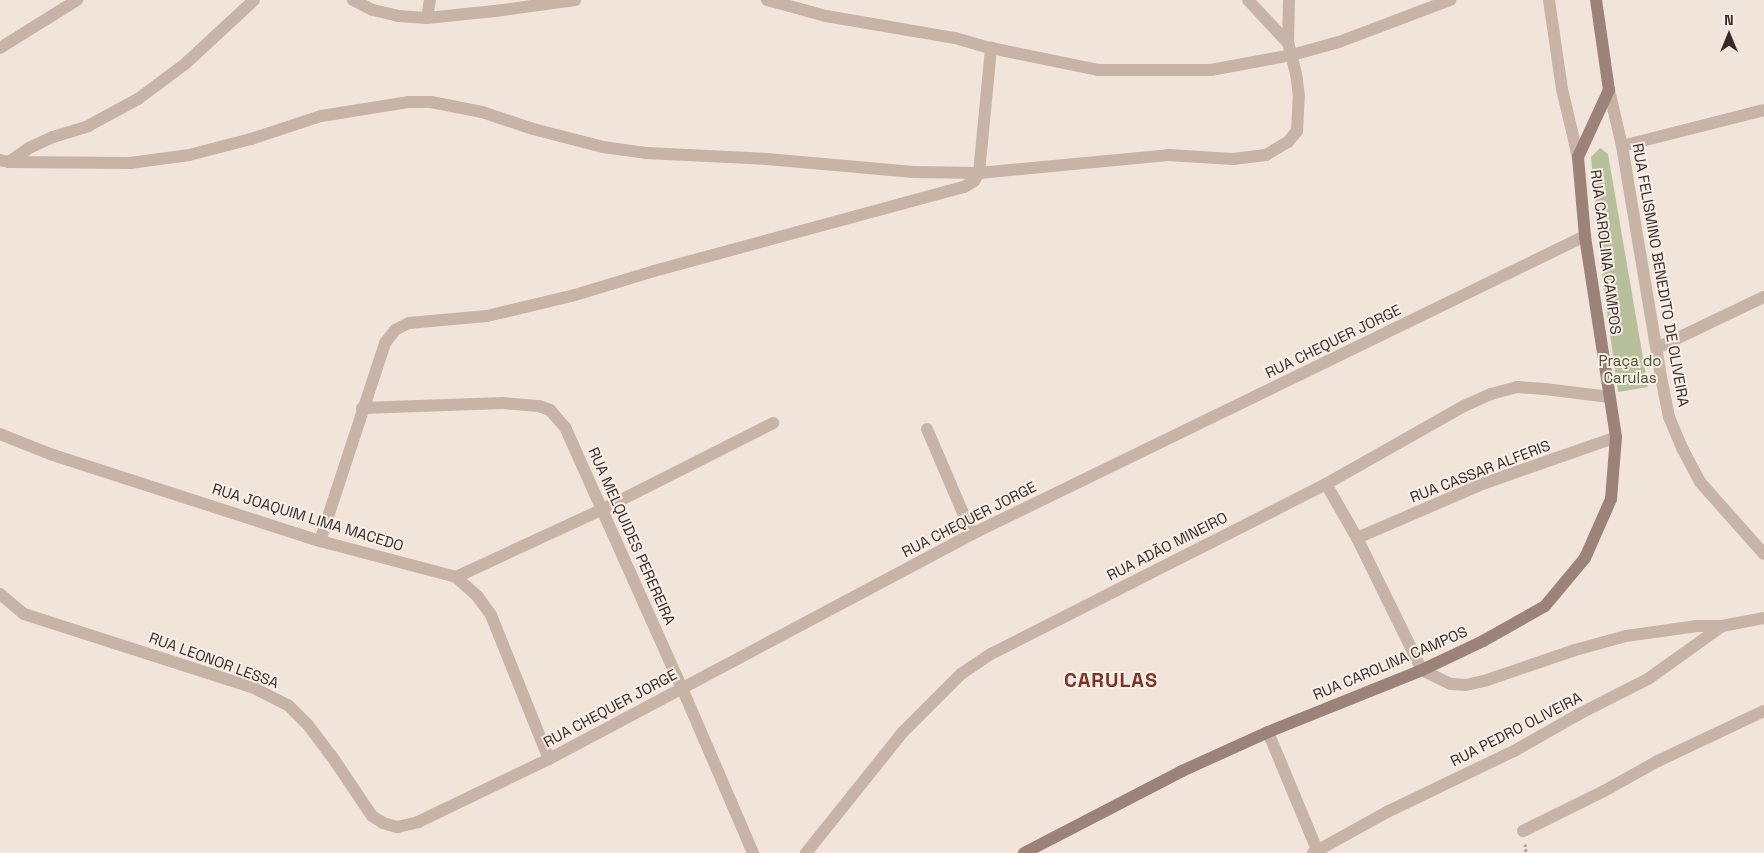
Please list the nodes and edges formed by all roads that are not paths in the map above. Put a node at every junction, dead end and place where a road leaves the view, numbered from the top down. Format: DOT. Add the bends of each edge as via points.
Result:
graph roads {
  1 [pos="78,0"];
  2 [pos="254,0"];
  3 [pos="353,0"];
  4 [pos="430,0"];
  5 [pos="575,0"];
  6 [pos="767,0"];
  7 [pos="1248,0"];
  8 [pos="1289,0"];
  9 [pos="1450,0"];
  10 [pos="1549,0"];
  11 [pos="1596,0"];
  12 [pos="427,18"];
  13 [pos="0,48"];
  14 [pos="990,48"];
  15 [pos="1290,49"];
  16 [pos="1609,90"];
  17 [pos="1764,110"];
  18 [pos="1622,146"];
  19 [pos="1578,157"];
  20 [pos="5,161"];
  21 [pos="979,173"];
  22 [pos="1585,236"];
  23 [pos="1764,296"];
  24 [pos="1657,348"];
  25 [pos="1610,397"];
  26 [pos="362,408"];
  27 [pos="773,423"];
  28 [pos="928,429"];
  29 [pos="0,434"];
  30 [pos="1616,437"];
  31 [pos="1326,484"];
  32 [pos="601,510"];
  33 [pos="972,534"];
  34 [pos="1357,538"];
  35 [pos="320,541"];
  36 [pos="1764,554"];
  37 [pos="456,576"];
  38 [pos="0,594"];
  39 [pos="1764,618"];
  40 [pos="1722,626"];
  41 [pos="1422,670"];
  42 [pos="682,688"];
  43 [pos="1764,711"];
  44 [pos="1268,732"];
  45 [pos="549,759"];
  46 [pos="372,816"];
  47 [pos="1523,831"];
  48 [pos="1315,852"];
  49 [pos="753,853"];
  50 [pos="806,853"];
  51 [pos="1024,853"];
  1 -- 13 [label="street"];
  2 -- 20 [label="street" via="185,64 138,100 88,126 54,137"];
  3 -- 12 [label="street" via="389,14"];
  4 -- 12 [label="street"];
  5 -- 12 [label="street"];
  6 -- 14 [label="street" via="826,16 955,38"];
  7 -- 15 [label="street"];
  8 -- 15 [label="street"];
  9 -- 15 [label="street" via="1339,42"];
  10 -- 19 [label="street" via="1562,89"];
  11 -- 16 [label="main road"];
  14 -- 15 [label="street" via="1098,70 1211,70"];
  14 -- 21 [label="street"];
  15 -- 21 [label="street" via="1299,97 1297,131 1288,142 1266,155 1233,159 1168,155"];
  16 -- 18 [label="street, RUA FELISMINO BENEDITO DE OLIVEIRA"];
  16 -- 19 [label="main road, RUA CAROLINA CAMPOS"];
  17 -- 18 [label="street"];
  18 -- 24 [label="street, RUA FELISMINO BENEDITO DE OLIVEIRA"];
  19 -- 22 [label="main road, RUA CAROLINA CAMPOS"];
  20 -- 21 [label="street" via="130,163 189,155 321,116 423,102 482,112 603,147 646,153 767,159 913,172"];
  21 -- 26 [label="street" via="964,187 926,199 575,295 487,316 410,323 395,330 385,343"];
  22 -- 25 [label="main road, RUA CAROLINA CAMPOS"];
  22 -- 33 [label="street, RUA CHEQUER JORGE"];
  23 -- 24 [label="street"];
  24 -- 36 [label="street, RUA FELISMINO BENEDITO DE OLIVEIRA" via="1669,417 1682,448 1700,482"];
  25 -- 30 [label="main road, RUA CAROLINA CAMPOS"];
  25 -- 31 [label="street, RUA ADÃO MINEIRO" via="1517,388 1491,394"];
  26 -- 32 [label="street, RUA MELQUIDES PEREREIRA" via="503,403 550,410 565,427"];
  26 -- 35 [label="street"];
  27 -- 32 [label="street"];
  28 -- 33 [label="street"];
  29 -- 35 [label="street, RUA JOAQUIM LIMA MACEDO" via="50,454"];
  30 -- 34 [label="street, RUA CASSAR ALFERIS" via="1485,483"];
  30 -- 41 [label="main road, RUA CAROLINA CAMPOS" via="1611,499 1585,558 1574,572 1545,606"];
  31 -- 34 [label="street"];
  31 -- 50 [label="street, RUA ADÃO MINEIRO" via="991,654 961,674 903,732"];
  32 -- 37 [label="street"];
  32 -- 42 [label="street, RUA MELQUIDES PEREREIRA"];
  33 -- 42 [label="street, RUA CHEQUER JORGE"];
  34 -- 41 [label="street"];
  35 -- 37 [label="street, RUA JOAQUIM LIMA MACEDO"];
  37 -- 45 [label="street" via="491,615"];
  38 -- 46 [label="street, RUA LEONOR LESSA" via="24,614 254,688 288,705 331,755"];
  39 -- 40 [label="street"];
  40 -- 41 [label="street" via="1697,626 1626,636 1466,685 1450,684"];
  40 -- 48 [label="street, RUA PEDRO OLIVEIRA" via="1648,679"];
  41 -- 44 [label="main road, RUA CAROLINA CAMPOS"];
  42 -- 45 [label="street, RUA CHEQUER JORGE"];
  42 -- 49 [label="street, RUA MELQUIDES PEREREIRA"];
  43 -- 47 [label="street"];
  44 -- 48 [label="street"];
  44 -- 51 [label="main road, RUA CAROLINA CAMPOS" via="1182,771"];
  45 -- 46 [label="street, RUA CHEQUER JORGE" via="418,822 397,827"];
}
